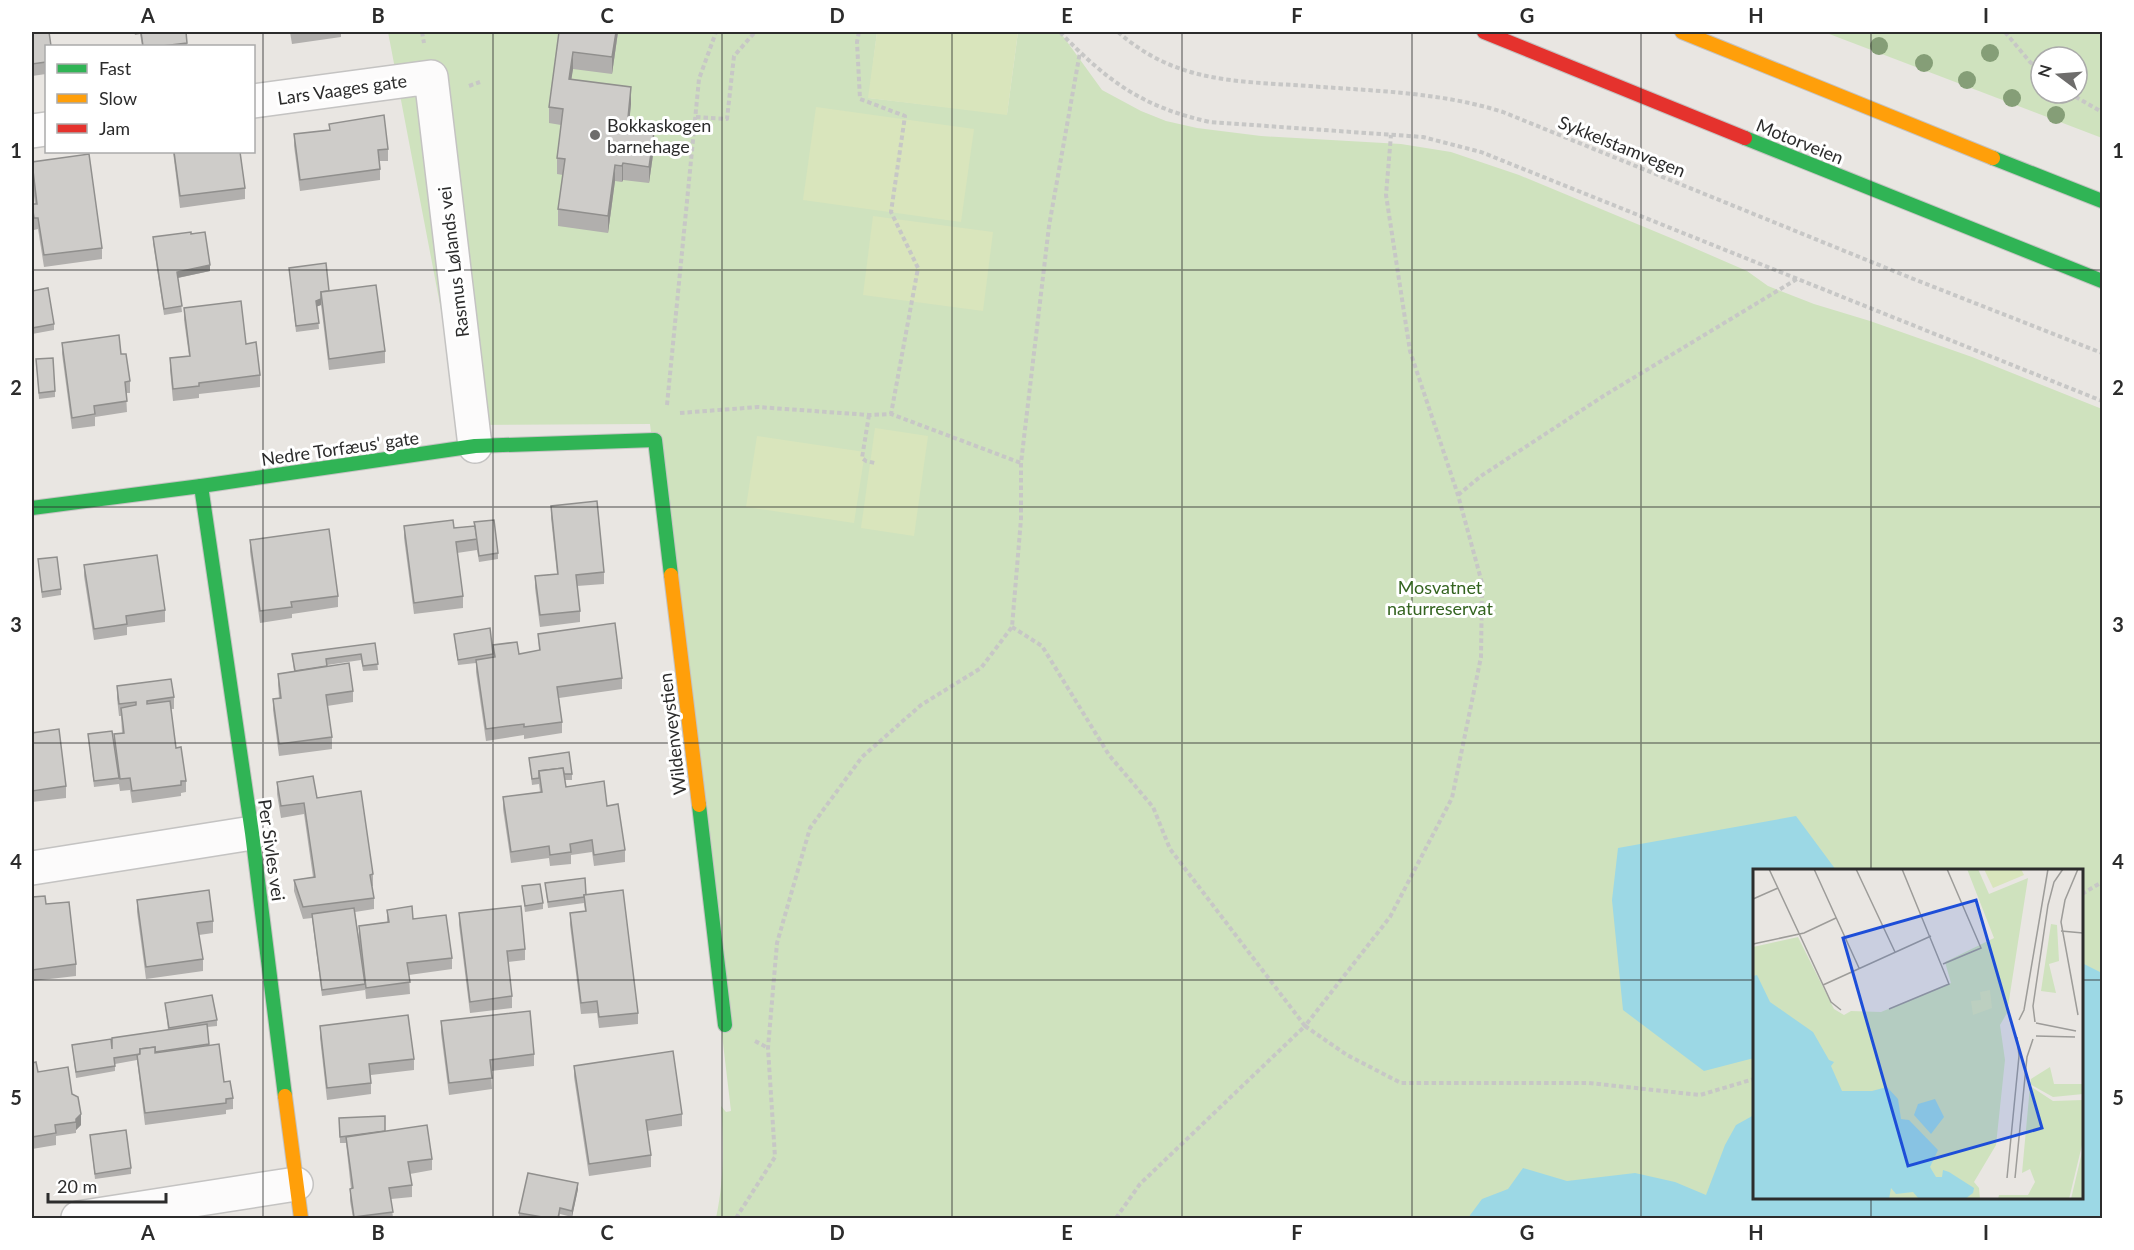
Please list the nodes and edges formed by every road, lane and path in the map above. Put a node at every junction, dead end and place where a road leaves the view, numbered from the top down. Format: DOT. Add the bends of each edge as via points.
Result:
graph roads {
  1 [pos="716,32"];
  2 [pos="754,32"];
  3 [pos="859,32"];
  4 [pos="1060,32"];
  5 [pos="1118,32"];
  6 [pos="1484,32"];
  7 [pos="1682,32"];
  8 [pos="2005,32"];
  9 [pos="1080,52"];
  10 [pos="2029,61"];
  11 [pos="431,77"];
  12 [pos="255,101"];
  13 [pos="2089,104"];
  14 [pos="2103,112"];
  15 [pos="696,117"];
  16 [pos="1392,135"];
  17 [pos="2103,201"];
  18 [pos="1797,279"];
  19 [pos="2103,280"];
  20 [pos="2103,353"];
  21 [pos="2103,401"];
  22 [pos="666,413"];
  23 [pos="891,414"];
  24 [pos="869,415"];
  25 [pos="655,440"];
  26 [pos="475,446"];
  27 [pos="875,463"];
  28 [pos="1021,463"];
  29 [pos="201,486"];
  30 [pos="1458,495"];
  31 [pos="32,508"];
  32 [pos="1012,627"];
  33 [pos="252,833"];
  34 [pos="32,868"];
  35 [pos="2103,882"];
  36 [pos="2083,893"];
  37 [pos="725,1025"];
  38 [pos="1305,1026"];
  39 [pos="1753,1080"];
  40 [pos="296,1184"];
  41 [pos="78,1218"];
  42 [pos="301,1218"];
  43 [pos="735,1218"];
  44 [pos="1116,1218"];
  1 -- 15 [label="path" via="699,79"];
  2 -- 15 [label="path" via="734,56 727,119"];
  3 -- 23 [label="path" via="860,99 905,116 891,212 918,268"];
  4 -- 9 [label="path"];
  5 -- 20 [label="path, Sykkelstamvegen" via="1152,56 1201,76 1426,94 1473,102"];
  6 -- 19 [label="main road, Motorveien"];
  7 -- 17 [label="main road"];
  8 -- 10 [label="path"];
  9 -- 16 [label="path" via="1129,93 1182,116 1210,122"];
  9 -- 28 [label="path" via="1049,226"];
  11 -- 12 [label="street, Lars Vaages gate"];
  11 -- 26 [label="street, Rasmus Lølands vei"];
  13 -- 14 [label="path"];
  15 -- 22 [label="path"];
  16 -- 18 [label="path" via="1423,137 1481,152"];
  16 -- 30 [label="path" via="1386,195 1410,351"];
  18 -- 21 [label="path"];
  18 -- 30 [label="path" via="1605,394"];
  22 -- 24 [label="path" via="758,407"];
  22 -- 25 [label="path"];
  23 -- 24 [label="path"];
  23 -- 28 [label="path"];
  24 -- 27 [label="path" via="862,458"];
  25 -- 26 [label="main road, Nedre Torfæus' gate"];
  25 -- 37 [label="main road, Wildenveystien"];
  26 -- 29 [label="main road, Nedre Torfæus' gate"];
  28 -- 32 [label="path" via="1021,519"];
  29 -- 31 [label="main road, Nedre Torfæus' gate"];
  29 -- 33 [label="main road, Per Sivles vei"];
  30 -- 38 [label="path" via="1482,583 1481,657 1452,798 1390,917"];
  32 -- 38 [label="path" via="1042,646 1109,755 1153,807 1170,849"];
  32 -- 43 [label="path" via="981,668 921,705 862,757 810,828 777,943 768,1048 775,1157"];
  33 -- 34 [label="street"];
  33 -- 40 [label="main road, Per Sivles vei"];
  35 -- 36 [label="path"];
  38 -- 39 [label="path" via="1347,1055 1401,1083 1589,1083 1700,1095"];
  38 -- 44 [label="path" via="1140,1184"];
  40 -- 41 [label="street"];
  40 -- 42 [label="main road, Per Sivles vei"];
}
